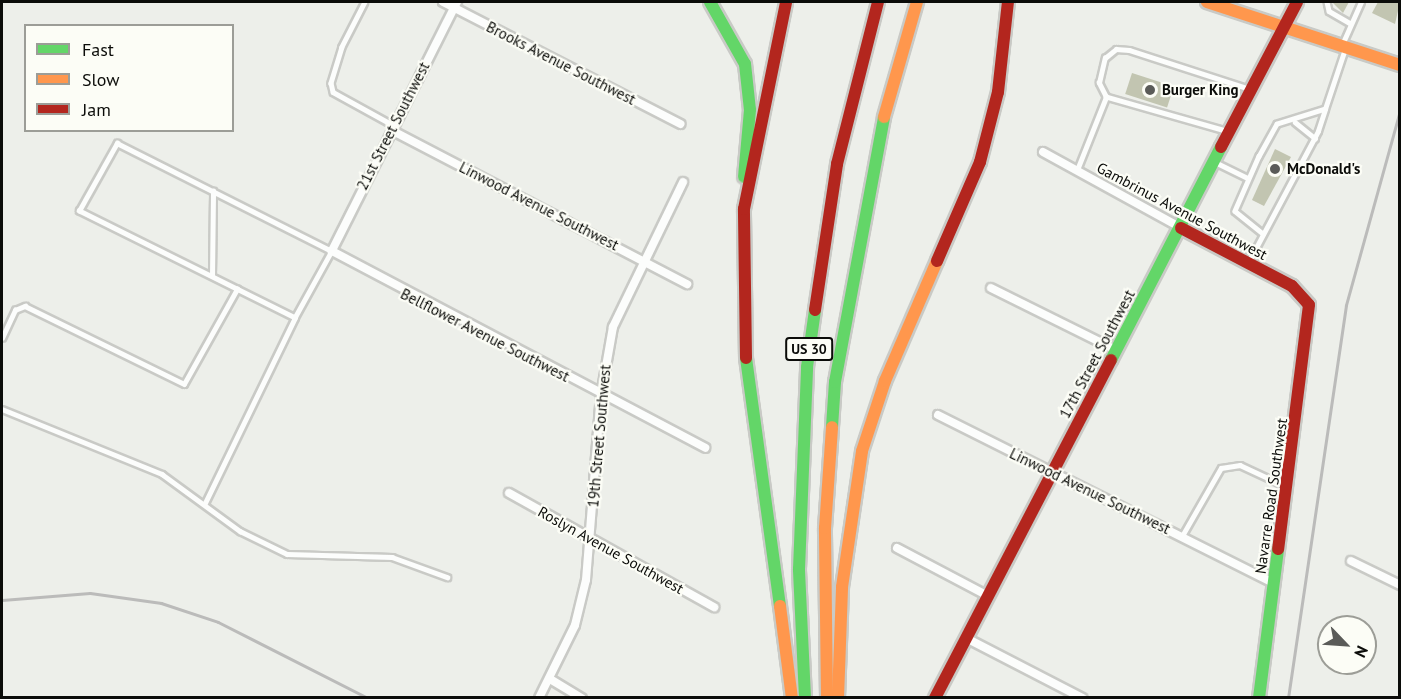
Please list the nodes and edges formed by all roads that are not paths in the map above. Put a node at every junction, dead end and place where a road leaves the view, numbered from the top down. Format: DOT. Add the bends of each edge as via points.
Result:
graph roads {
  1 [pos="365,2"];
  2 [pos="443,2"];
  3 [pos="710,2"];
  4 [pos="786,2"];
  5 [pos="1008,2"];
  6 [pos="1207,2"];
  7 [pos="1297,2"];
  8 [pos="1327,2"];
  9 [pos="1361,2"];
  10 [pos="455,4"];
  11 [pos="877,4"];
  12 [pos="915,7"];
  13 [pos="1350,22"];
  14 [pos="1285,25"];
  15 [pos="1344,46"];
  16 [pos="1400,65"];
  17 [pos="1252,90"];
  18 [pos="1106,97"];
  19 [pos="1325,109"];
  20 [pos="1295,122"];
  21 [pos="680,124"];
  22 [pos="392,127"];
  23 [pos="1230,132"];
  24 [pos="1315,138"];
  25 [pos="1043,152"];
  26 [pos="1215,162"];
  27 [pos="1077,171"];
  28 [pos="1248,178"];
  29 [pos="683,183"];
  30 [pos="213,191"];
  31 [pos="744,210"];
  32 [pos="1180,228"];
  33 [pos="1263,234"];
  34 [pos="332,251"];
  35 [pos="642,259"];
  36 [pos="1248,263"];
  37 [pos="212,276"];
  38 [pos="687,284"];
  39 [pos="991,288"];
  40 [pos="237,289"];
  41 [pos="1306,298"];
  42 [pos="295,318"];
  43 [pos="2,338"];
  44 [pos="1116,350"];
  45 [pos="601,395"];
  46 [pos="2,409"];
  47 [pos="938,415"];
  48 [pos="705,448"];
  49 [pos="1052,472"];
  50 [pos="1288,488"];
  51 [pos="509,493"];
  52 [pos="205,503"];
  53 [pos="1182,536"];
  54 [pos="590,540"];
  55 [pos="897,548"];
  56 [pos="1351,561"];
  57 [pos="447,577"];
  58 [pos="1274,583"];
  59 [pos="1400,585"];
  60 [pos="988,596"];
  61 [pos="714,607"];
  62 [pos="966,638"];
  63 [pos="550,679"];
  64 [pos="539,698"];
  65 [pos="582,698"];
  66 [pos="792,698"];
  67 [pos="804,698"];
  68 [pos="827,698"];
  69 [pos="838,698"];
  70 [pos="935,698"];
  71 [pos="1082,698"];
  72 [pos="1259,698"];
  1 -- 22 [label="lane" via="331,83 333,92"];
  2 -- 10 [label="street, Brooks Avenue Southwest"];
  3 -- 31 [label="main road" via="740,51 750,92"];
  4 -- 31 [label="main road"];
  5 -- 69 [label="main road" via="998,92 984,151 885,381 862,451 842,587"];
  6 -- 14 [label="main road"];
  7 -- 14 [label="main road, 17th Street Southwest"];
  8 -- 13 [label="lane" via="1329,11"];
  9 -- 13 [label="lane"];
  10 -- 21 [label="street, Brooks Avenue Southwest"];
  10 -- 22 [label="street, 21st Street Southwest"];
  11 -- 67 [label="main road, US 30" via="837,164 807,367 799,569"];
  12 -- 68 [label="main road, US 30" via="874,153 836,382 825,528"];
  13 -- 15 [label="lane"];
  14 -- 15 [label="main road"];
  14 -- 17 [label="main road, 17th Street Southwest"];
  15 -- 16 [label="main road"];
  15 -- 19 [label="lane"];
  17 -- 18 [label="lane" via="1116,49 1101,70 1100,90"];
  17 -- 23 [label="main road, 17th Street Southwest"];
  18 -- 23 [label="lane"];
  18 -- 27 [label="lane"];
  19 -- 20 [label="lane"];
  19 -- 24 [label="lane"];
  20 -- 24 [label="lane"];
  20 -- 28 [label="lane" via="1277,124"];
  22 -- 34 [label="street, 21st Street Southwest"];
  22 -- 35 [label="street, Linwood Avenue Southwest"];
  23 -- 26 [label="main road, 17th Street Southwest"];
  24 -- 33 [label="lane"];
  25 -- 27 [label="street, Gambrinus Avenue Southwest"];
  26 -- 28 [label="lane"];
  26 -- 32 [label="main road, 17th Street Southwest"];
  27 -- 32 [label="street, Gambrinus Avenue Southwest"];
  28 -- 33 [label="lane" via="1235,211"];
  29 -- 35 [label="street, 19th Street Southwest"];
  30 -- 34 [label="lane"];
  30 -- 37 [label="lane"];
  30 -- 37 [label="lane" via="117,143 79,211"];
  31 -- 66 [label="main road" via="746,356"];
  32 -- 36 [label="main road, Gambrinus Avenue Southwest"];
  32 -- 44 [label="main road, 17th Street Southwest"];
  33 -- 36 [label="lane"];
  34 -- 42 [label="lane"];
  34 -- 45 [label="street, Bellflower Avenue Southwest"];
  35 -- 38 [label="street, Linwood Avenue Southwest"];
  35 -- 45 [label="street, 19th Street Southwest" via="613,327"];
  36 -- 41 [label="main road, Gambrinus Avenue Southwest"];
  37 -- 40 [label="lane"];
  39 -- 44 [label="street"];
  40 -- 42 [label="lane"];
  40 -- 43 [label="lane" via="184,384 25,306 15,310"];
  41 -- 50 [label="main road, Navarre Road Southwest" via="1310,314"];
  42 -- 52 [label="lane"];
  44 -- 49 [label="main road, 17th Street Southwest"];
  45 -- 48 [label="street, Bellflower Avenue Southwest"];
  45 -- 54 [label="street, 19th Street Southwest"];
  46 -- 52 [label="lane" via="142,464"];
  47 -- 49 [label="street, Linwood Avenue Southwest"];
  49 -- 53 [label="street, Linwood Avenue Southwest"];
  49 -- 60 [label="main road, 17th Street Southwest"];
  50 -- 53 [label="lane" via="1240,465 1221,468"];
  50 -- 58 [label="main road, Navarre Road Southwest"];
  51 -- 54 [label="street, Roslyn Avenue Southwest"];
  52 -- 57 [label="lane" via="240,531 287,554 392,557"];
  53 -- 58 [label="street, Linwood Avenue Southwest"];
  54 -- 61 [label="street, Roslyn Avenue Southwest"];
  54 -- 63 [label="street, 19th Street Southwest" via="580,609"];
  55 -- 60 [label="street"];
  56 -- 59 [label="street"];
  58 -- 72 [label="main road, Navarre Road Southwest"];
  60 -- 62 [label="main road, 17th Street Southwest"];
  62 -- 70 [label="main road, 17th Street Southwest"];
  62 -- 71 [label="street"];
  63 -- 64 [label="street, 19th Street Southwest"];
  63 -- 65 [label="street"];
}
